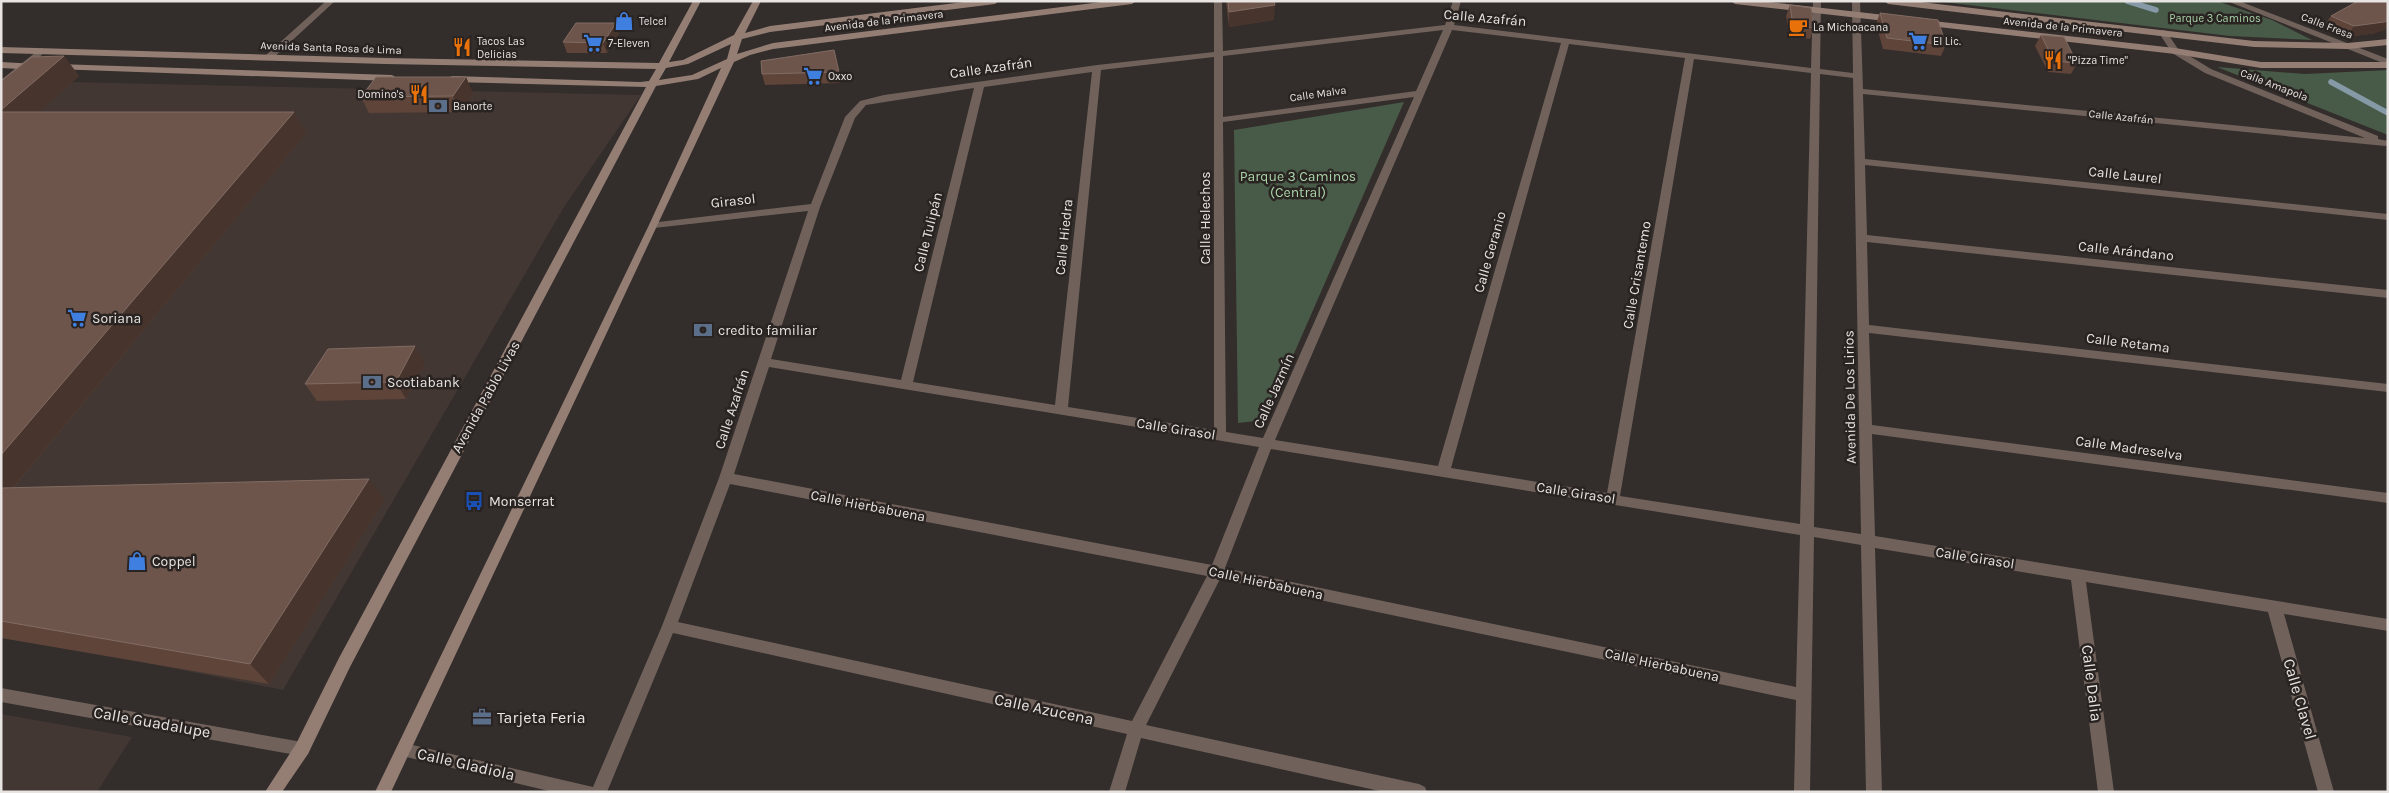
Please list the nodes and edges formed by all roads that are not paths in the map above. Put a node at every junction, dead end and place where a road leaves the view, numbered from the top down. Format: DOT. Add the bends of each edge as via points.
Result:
graph roads {
  1 [pos="331,1"];
  2 [pos="697,1"];
  3 [pos="757,1"];
  4 [pos="995,1"];
  5 [pos="1132,1"];
  6 [pos="1457,1"];
  7 [pos="1736,1"];
  8 [pos="1856,1"];
  9 [pos="1888,1"];
  10 [pos="2230,1"];
  11 [pos="1219,2"];
  12 [pos="1817,6"];
  13 [pos="1856,15"];
  14 [pos="1449,27"];
  15 [pos="2163,33"];
  16 [pos="738,37"];
  17 [pos="1566,40"];
  18 [pos="2388,42"];
  19 [pos="2348,46"];
  20 [pos="1,50"];
  21 [pos="41,51"];
  22 [pos="2175,51"];
  23 [pos="1216,53"];
  24 [pos="1690,56"];
  25 [pos="269,57"];
  26 [pos="731,60"];
  27 [pos="2388,63"];
  28 [pos="1,65"];
  29 [pos="23,66"];
  30 [pos="661,66"];
  31 [pos="1097,68"];
  32 [pos="1816,70"];
  33 [pos="1858,76"];
  34 [pos="401,78"];
  35 [pos="440,79"];
  36 [pos="652,84"];
  37 [pos="1,85"];
  38 [pos="979,86"];
  39 [pos="1858,91"];
  40 [pos="1420,93"];
  41 [pos="1220,120"];
  42 [pos="2386,144"];
  43 [pos="1859,161"];
  44 [pos="815,207"];
  45 [pos="2388,217"];
  46 [pos="654,225"];
  47 [pos="1861,238"];
  48 [pos="2388,294"];
  49 [pos="1864,328"];
  50 [pos="764,362"];
  51 [pos="906,385"];
  52 [pos="2388,388"];
  53 [pos="1060,410"];
  54 [pos="1866,429"];
  55 [pos="1220,436"];
  56 [pos="1267,443"];
  57 [pos="1443,472"];
  58 [pos="726,478"];
  59 [pos="2388,498"];
  60 [pos="1613,499"];
  61 [pos="1806,530"];
  62 [pos="1868,540"];
  63 [pos="1216,572"];
  64 [pos="2078,575"];
  65 [pos="2274,606"];
  66 [pos="2388,625"];
  67 [pos="669,626"];
  68 [pos="1,695"];
  69 [pos="1804,695"];
  70 [pos="1136,729"];
  71 [pos="302,749"];
  72 [pos="404,750"];
  73 [pos="273,792"];
  74 [pos="383,792"];
  75 [pos="587,792"];
  76 [pos="599,792"];
  77 [pos="1117,792"];
  78 [pos="1419,792"];
  79 [pos="1802,792"];
  80 [pos="1874,792"];
  81 [pos="2106,792"];
  82 [pos="2326,792"];
  1 -- 25 [label="street"];
  2 -- 30 [label="street, Avenida Pablo Livas"];
  3 -- 16 [label="street"];
  4 -- 16 [label="street, Avenida de la Primavera" via="770,29"];
  5 -- 26 [label="street, Avenida de la Primavera" via="773,46"];
  6 -- 14 [label="street, Calle Jazmín"];
  7 -- 12 [label="street, Avenida de la Primavera"];
  8 -- 13 [label="street, Avenida De Los Lirios"];
  9 -- 15 [label="street, Avenida de la Primavera"];
  10 -- 19 [label="street, Calle Fresa"];
  11 -- 23 [label="street, Calle Helechos"];
  12 -- 13 [label="street, Avenida de la Primavera"];
  12 -- 32 [label="street"];
  13 -- 22 [label="street, Avenida de la Primavera"];
  13 -- 33 [label="street, Avenida De Los Lirios"];
  14 -- 17 [label="street, Calle Azafrán"];
  14 -- 23 [label="street, Calle Azafrán"];
  14 -- 40 [label="street, Calle Jazmín"];
  15 -- 19 [label="street, Avenida de la Primavera" via="2254,44"];
  15 -- 22 [label="street, Calle Amapola"];
  16 -- 26 [label="street"];
  16 -- 30 [label="street, Avenida de la Primavera" via="685,62"];
  17 -- 24 [label="street, Calle Azafrán"];
  17 -- 57 [label="street, Calle Geranio"];
  18 -- 19 [label="street, Avenida de la Primavera"];
  19 -- 27 [label="street, Calle Fresa"];
  20 -- 21 [label="street, Avenida Santa Rosa de Lima"];
  21 -- 25 [label="street, Avenida Santa Rosa de Lima"];
  21 -- 29 [label="street"];
  22 -- 27 [label="street, Avenida de la Primavera" via="2261,65"];
  22 -- 42 [label="street, Calle Amapola" via="2226,80"];
  23 -- 31 [label="street, Calle Azafrán"];
  23 -- 41 [label="street, Calle Helechos"];
  24 -- 32 [label="street, Calle Azafrán"];
  24 -- 60 [label="street, Calle Crisantemo"];
  25 -- 30 [label="street, Avenida Santa Rosa de Lima"];
  26 -- 36 [label="street, Avenida de la Primavera" via="695,77"];
  26 -- 46 [label="street"];
  28 -- 29 [label="street"];
  29 -- 34 [label="street"];
  29 -- 37 [label="street"];
  30 -- 36 [label="street, Avenida Pablo Livas"];
  31 -- 38 [label="street, Calle Azafrán"];
  31 -- 53 [label="street, Calle Hiedra"];
  32 -- 33 [label="street, Calle Azafrán"];
  32 -- 61 [label="street"];
  33 -- 39 [label="street, Avenida De Los Lirios"];
  35 -- 36 [label="street"];
  36 -- 71 [label="street, Avenida Pablo Livas" via="344,663"];
  38 -- 44 [label="street, Calle Azafrán" via="863,103 850,117"];
  38 -- 51 [label="street, Calle Tulipán"];
  39 -- 42 [label="street, Calle Azafrán"];
  39 -- 43 [label="street, Avenida De Los Lirios"];
  40 -- 41 [label="street, Calle Malva"];
  40 -- 56 [label="street, Calle Jazmín"];
  41 -- 55 [label="street, Calle Helechos"];
  43 -- 45 [label="street, Calle Laurel"];
  43 -- 47 [label="street, Avenida De Los Lirios"];
  44 -- 46 [label="street, Girasol"];
  44 -- 50 [label="street, Calle Azafrán"];
  46 -- 72 [label="street"];
  47 -- 48 [label="street, Calle Arándano"];
  47 -- 49 [label="street, Avenida De Los Lirios"];
  49 -- 52 [label="street, Calle Retama"];
  49 -- 54 [label="street, Avenida De Los Lirios"];
  50 -- 51 [label="street, Calle Girasol"];
  50 -- 58 [label="street, Calle Azafrán"];
  51 -- 53 [label="street, Calle Girasol"];
  53 -- 55 [label="street, Calle Girasol"];
  54 -- 59 [label="street, Calle Madreselva"];
  54 -- 62 [label="street, Avenida De Los Lirios"];
  55 -- 56 [label="street, Calle Girasol"];
  56 -- 57 [label="street, Calle Girasol"];
  56 -- 63 [label="street, Calle Jazmín"];
  57 -- 60 [label="street, Calle Girasol"];
  58 -- 63 [label="street, Calle Hierbabuena"];
  58 -- 67 [label="street, Calle Azafrán"];
  60 -- 61 [label="street, Calle Girasol"];
  61 -- 62 [label="street, Calle Girasol"];
  61 -- 69 [label="street"];
  62 -- 64 [label="street, Calle Girasol"];
  62 -- 80 [label="street, Avenida De Los Lirios"];
  63 -- 69 [label="street, Calle Hierbabuena"];
  63 -- 70 [label="street, Calle Jazmín"];
  64 -- 65 [label="street, Calle Girasol"];
  64 -- 81 [label="street, Calle Dalia"];
  65 -- 66 [label="street, Calle Girasol"];
  65 -- 82 [label="street, Calle Clavel"];
  67 -- 70 [label="street, Calle Azucena"];
  67 -- 76 [label="street, Calle Azafrán"];
  68 -- 71 [label="street, Calle Guadalupe"];
  69 -- 79 [label="street"];
  70 -- 77 [label="street, Calle Jazmín"];
  70 -- 78 [label="street, Calle Azucena"];
  71 -- 73 [label="street, Avenida Pablo Livas"];
  72 -- 74 [label="street"];
  72 -- 75 [label="street, Calle Gladiola"];
}
